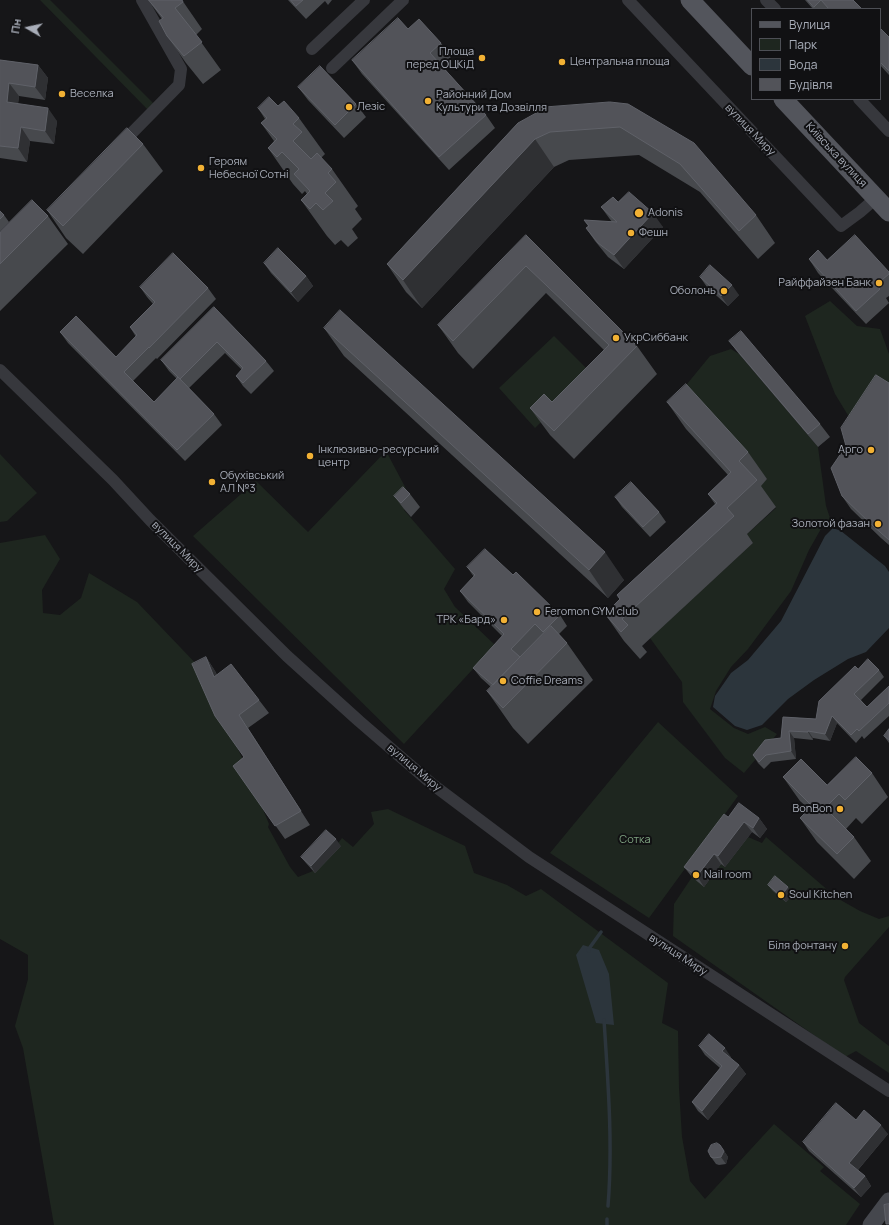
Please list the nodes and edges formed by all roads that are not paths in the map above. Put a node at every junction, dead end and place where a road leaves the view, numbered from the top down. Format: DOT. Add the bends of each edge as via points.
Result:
graph roads {
  1 [pos="142,0"];
  2 [pos="364,0"];
  3 [pos="403,0"];
  4 [pos="628,0"];
  5 [pos="690,0"];
  6 [pos="766,0"];
  7 [pos="774,8"];
  8 [pos="312,49"];
  9 [pos="751,65"];
  10 [pos="332,68"];
  11 [pos="784,100"];
  12 [pos="860,100"];
  13 [pos="889,131"];
  14 [pos="112,154"];
  15 [pos="876,198"];
  16 [pos="889,212"];
  17 [pos="0,370"];
  18 [pos="889,1091"];
  19 [pos="889,1201"];
  20 [pos="871,1225"];
  1 -- 14 [label="street" via="181,69 179,85"];
  2 -- 8 [label="street"];
  3 -- 10 [label="street"];
  4 -- 15 [label="street, вулиця Миру" via="841,226"];
  5 -- 9 [label="main road"];
  6 -- 7 [label="street"];
  11 -- 15 [label="main road, Київська вулиця"];
  12 -- 13 [label="street"];
  15 -- 16 [label="main road, Київська вулиця"];
  17 -- 18 [label="street, вулиця Миру" via="287,656 432,784 529,857"];
  19 -- 20 [label="main road"];
}
